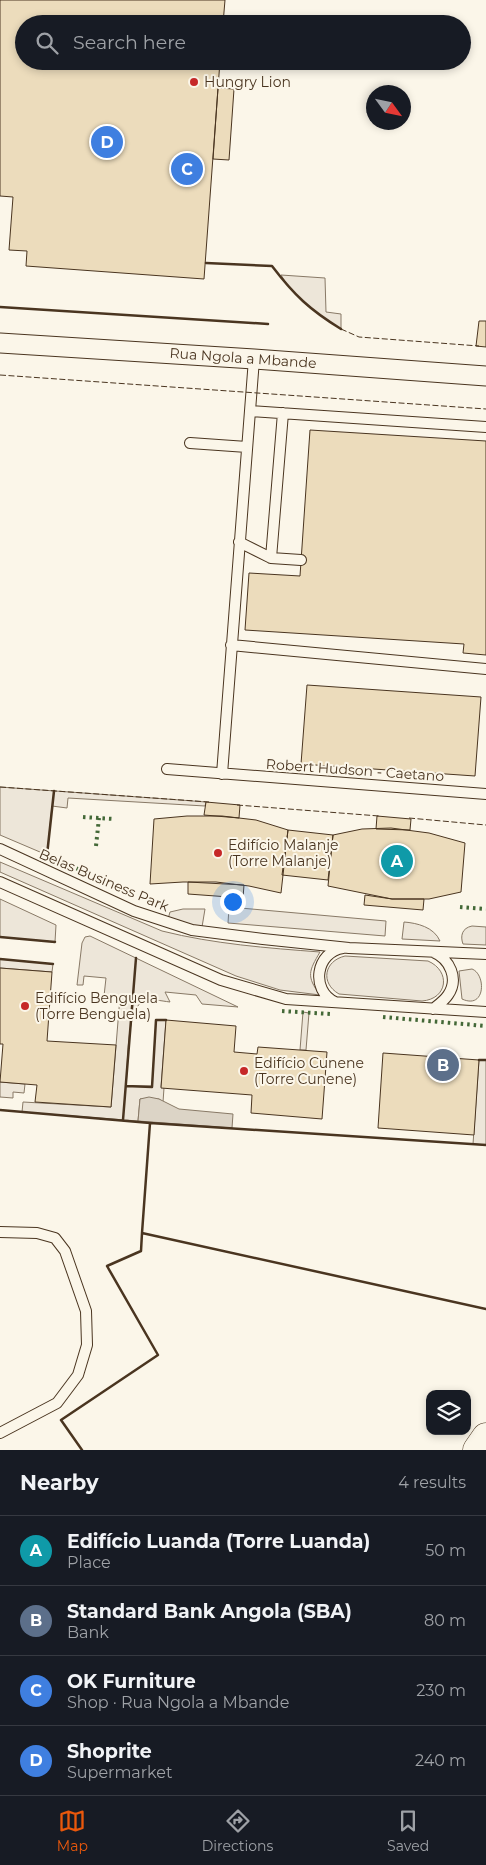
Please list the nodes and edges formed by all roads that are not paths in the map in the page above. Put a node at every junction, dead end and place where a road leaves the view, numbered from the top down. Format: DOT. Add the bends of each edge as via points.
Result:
graph roads {
  1 [pos="0,343"];
  2 [pos="254,359"];
  3 [pos="486,376"];
  4 [pos="250,411"];
  5 [pos="283,413"];
  6 [pos="486,427"];
  7 [pos="190,443"];
  8 [pos="247,447"];
  9 [pos="239,542"];
  10 [pos="271,558"];
  11 [pos="301,560"];
  12 [pos="231,645"];
  13 [pos="486,669"];
  14 [pos="167,769"];
  15 [pos="222,774"];
  16 [pos="486,794"];
  17 [pos="0,850"];
  18 [pos="0,882"];
  19 [pos="349,948"];
  20 [pos="425,950"];
  21 [pos="486,954"];
  22 [pos="337,1003"];
  23 [pos="433,1009"];
  24 [pos="486,1012"];
  25 [pos="0,1232"];
  26 [pos="0,1433"];
  27 [pos="486,1437"];
  28 [pos="477,1450"];
  1 -- 2 [label="street, Rua Ngola a Mbande"];
  2 -- 3 [label="street, Rua Ngola a Mbande"];
  2 -- 4 [label="lane"];
  4 -- 5 [label="lane"];
  4 -- 8 [label="lane"];
  5 -- 6 [label="lane"];
  5 -- 10 [label="lane"];
  7 -- 8 [label="lane"];
  8 -- 9 [label="lane"];
  9 -- 10 [label="lane"];
  9 -- 12 [label="lane"];
  10 -- 11 [label="lane"];
  12 -- 13 [label="lane"];
  12 -- 15 [label="lane"];
  14 -- 15 [label="lane, Robert Hudson - Caetano"];
  15 -- 16 [label="lane, Robert Hudson - Caetano"];
  17 -- 19 [label="lane, Belas Business Park" via="134,911 192,930"];
  18 -- 22 [label="lane" via="221,980 286,999"];
  19 -- 20 [label="lane, Belas Business Park"];
  19 -- 22 [label="lane, Belas Business Park" via="329,954 319,971 322,991"];
  20 -- 21 [label="lane, Belas Business Park"];
  20 -- 23 [label="lane, Belas Business Park" via="444,958 453,975 449,995"];
  22 -- 23 [label="lane"];
  23 -- 24 [label="lane"];
  25 -- 26 [label="lane" via="37,1233 55,1238 65,1252 86,1311 88,1345 78,1375 57,1403"];
  27 -- 28 [label="main road"];
}
